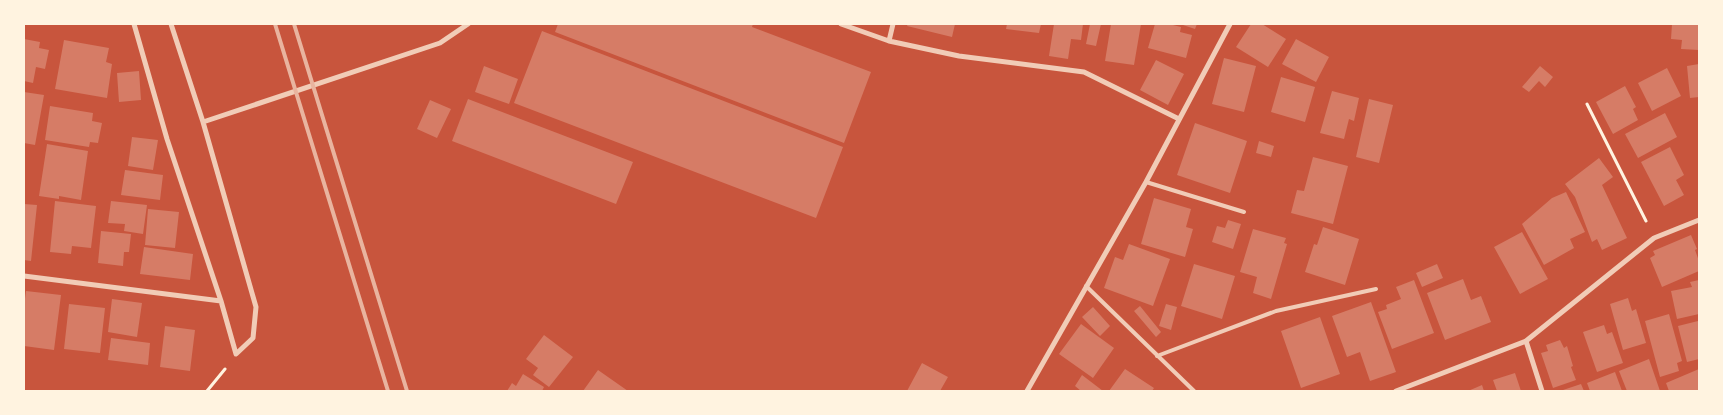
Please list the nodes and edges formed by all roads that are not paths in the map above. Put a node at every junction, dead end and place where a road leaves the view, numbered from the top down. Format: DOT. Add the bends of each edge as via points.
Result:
graph roads {
  1 [pos="134,24"];
  2 [pos="170,24"];
  3 [pos="468,24"];
  4 [pos="841,24"];
  5 [pos="893,24"];
  6 [pos="1230,24"];
  7 [pos="889,41"];
  8 [pos="1179,119"];
  9 [pos="203,122"];
  10 [pos="1146,182"];
  11 [pos="1244,212"];
  12 [pos="1699,220"];
  13 [pos="24,276"];
  14 [pos="1086,286"];
  15 [pos="1376,289"];
  16 [pos="221,301"];
  17 [pos="1526,340"];
  18 [pos="1158,356"];
  19 [pos="1027,391"];
  20 [pos="1194,391"];
  21 [pos="1396,391"];
  22 [pos="1542,391"];
  1 -- 16 [label="street" via="167,139"];
  2 -- 9 [label="street"];
  3 -- 9 [label="street" via="440,42"];
  4 -- 7 [label="street"];
  5 -- 7 [label="street"];
  6 -- 8 [label="street"];
  7 -- 8 [label="street" via="959,56 1084,72"];
  8 -- 10 [label="street"];
  9 -- 16 [label="street" via="256,307 253,338 236,354"];
  10 -- 11 [label="lane"];
  10 -- 14 [label="street"];
  12 -- 17 [label="street" via="1654,238"];
  13 -- 16 [label="street"];
  14 -- 18 [label="lane"];
  14 -- 19 [label="street"];
  15 -- 18 [label="lane" via="1276,311"];
  17 -- 21 [label="street"];
  17 -- 22 [label="street"];
  18 -- 20 [label="lane"];
}
